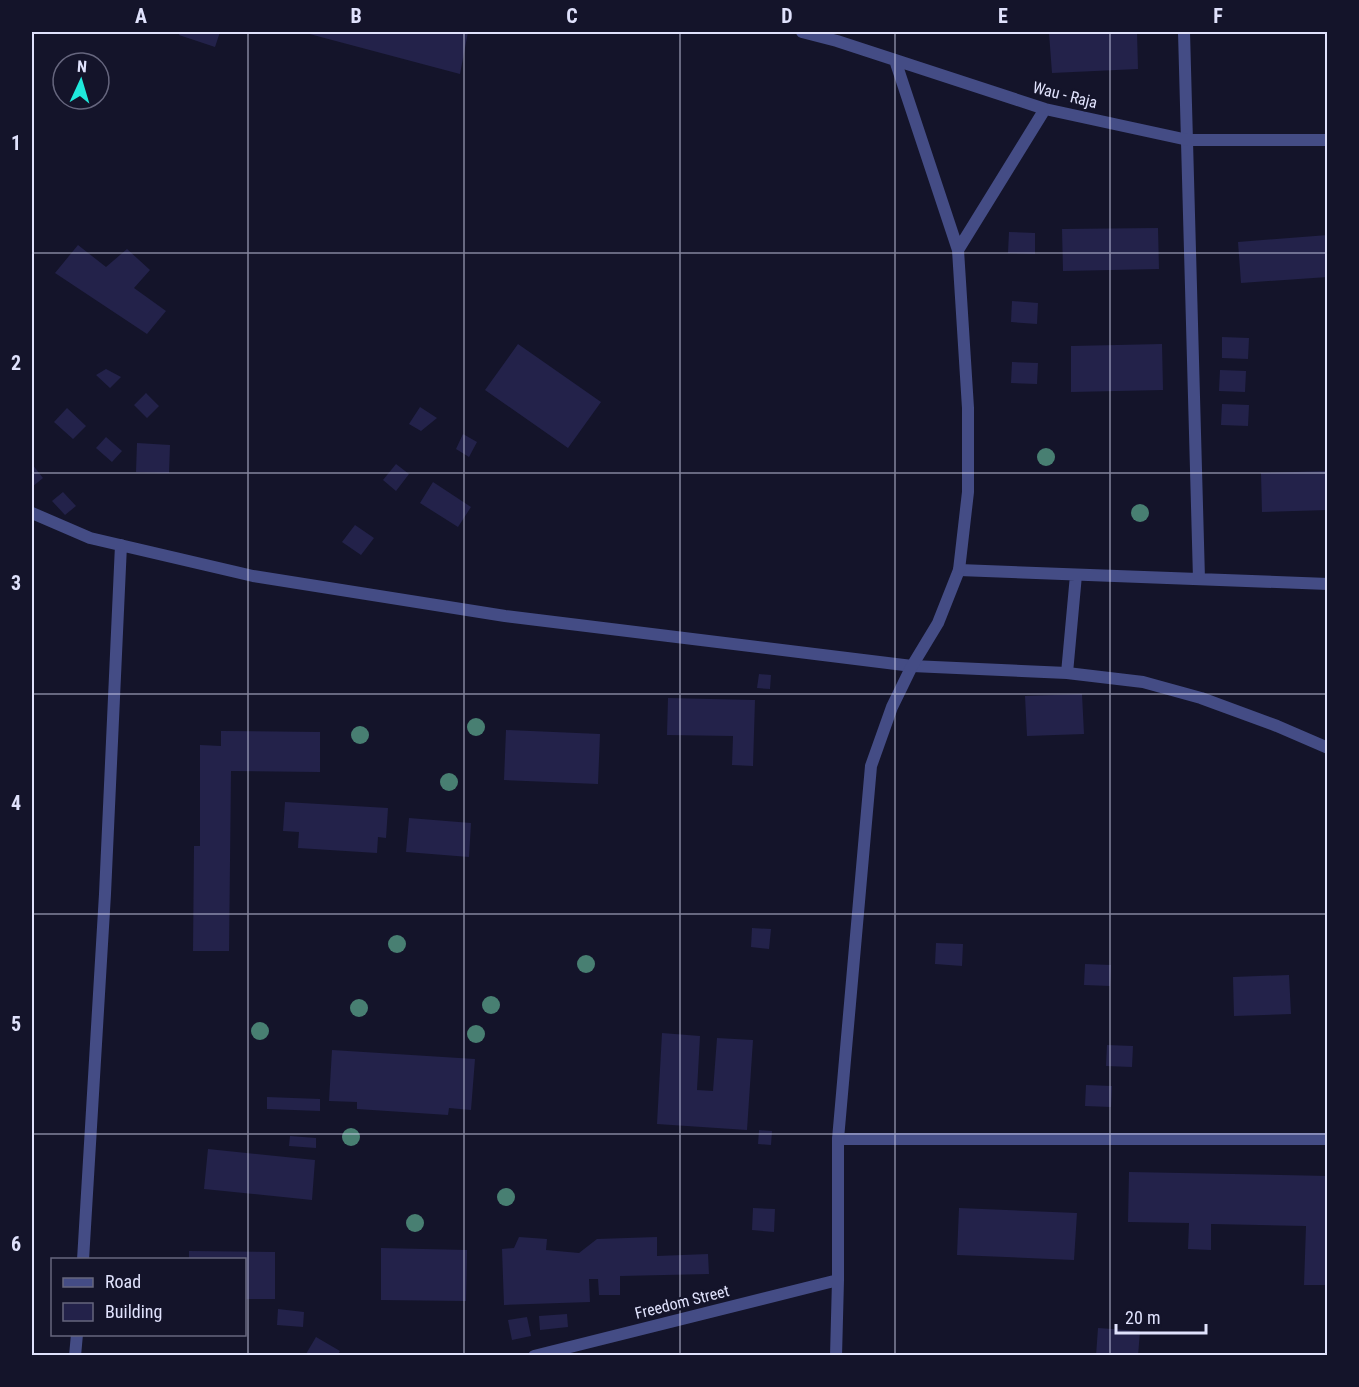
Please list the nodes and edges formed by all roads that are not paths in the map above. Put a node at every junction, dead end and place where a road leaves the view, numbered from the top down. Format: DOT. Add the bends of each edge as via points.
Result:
graph roads {
  1 [pos="802,32"];
  2 [pos="1184,32"];
  3 [pos="837,36"];
  4 [pos="895,60"];
  5 [pos="1045,109"];
  6 [pos="1328,140"];
  7 [pos="1188,141"];
  8 [pos="958,250"];
  9 [pos="32,513"];
  10 [pos="121,545"];
  11 [pos="959,570"];
  12 [pos="1076,575"];
  13 [pos="1199,579"];
  14 [pos="1328,584"];
  15 [pos="912,666"];
  16 [pos="1067,673"];
  17 [pos="1328,748"];
  18 [pos="838,1139"];
  19 [pos="1328,1139"];
  20 [pos="83,1258"];
  21 [pos="838,1280"];
  22 [pos="77,1336"];
  23 [pos="75,1356"];
  24 [pos="534,1356"];
  25 [pos="836,1356"];
  1 -- 3 [label="street, Wau - Raja"];
  2 -- 7 [label="street"];
  3 -- 4 [label="street, Wau - Raja"];
  4 -- 5 [label="street, Wau - Raja"];
  4 -- 8 [label="street"];
  5 -- 7 [label="street, Wau - Raja"];
  5 -- 8 [label="street"];
  6 -- 7 [label="street, Wau - Raja"];
  7 -- 13 [label="street"];
  8 -- 11 [label="street" via="968,408 968,492"];
  9 -- 10 [label="street" via="90,538"];
  10 -- 15 [label="street" via="253,576 505,616"];
  10 -- 20 [label="street"];
  11 -- 12 [label="street"];
  11 -- 15 [label="street" via="938,623"];
  12 -- 13 [label="street"];
  12 -- 16 [label="street"];
  13 -- 14 [label="street"];
  15 -- 16 [label="street"];
  15 -- 18 [label="street" via="871,766"];
  16 -- 17 [label="street" via="1143,682 1201,698"];
  18 -- 19 [label="street"];
  18 -- 21 [label="street"];
  21 -- 24 [label="street, Freedom Street"];
  21 -- 25 [label="street"];
  22 -- 23 [label="street"];
}
